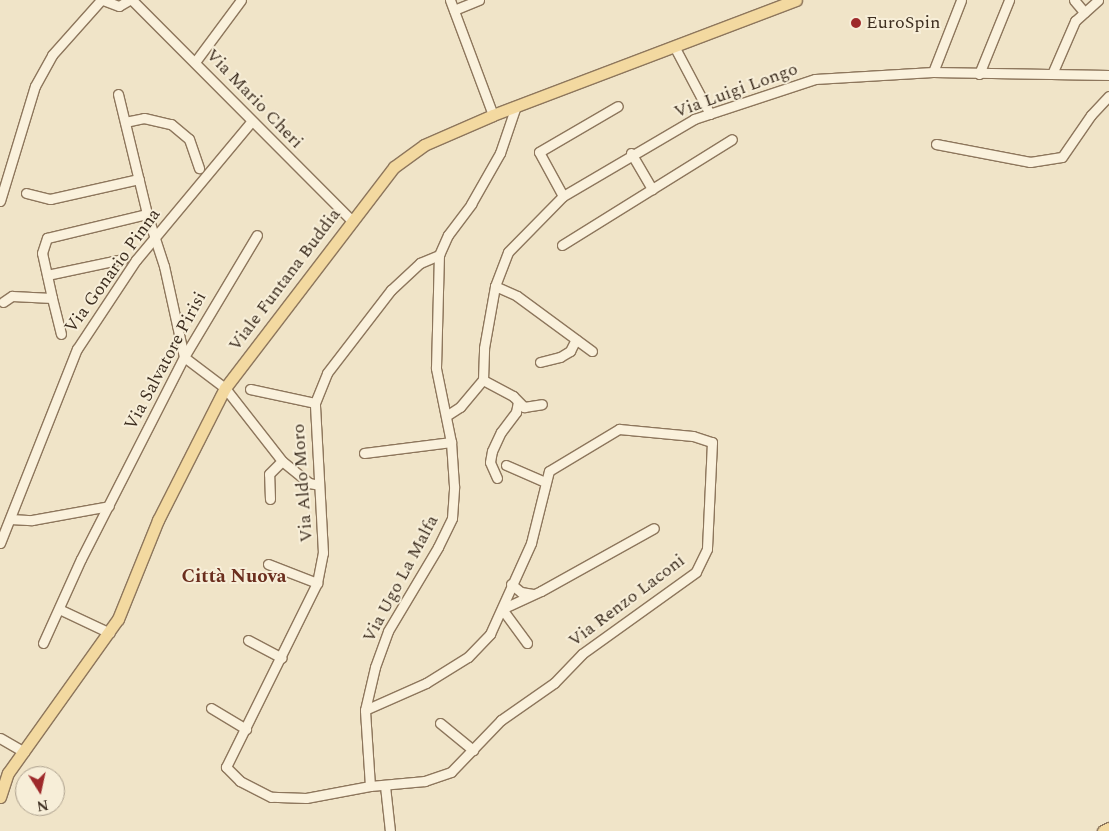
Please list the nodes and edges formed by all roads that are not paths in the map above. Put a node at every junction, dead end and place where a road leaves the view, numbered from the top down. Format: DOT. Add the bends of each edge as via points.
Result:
graph roads {
  1 [pos="102,0"];
  2 [pos="131,0"];
  3 [pos="240,0"];
  4 [pos="450,0"];
  5 [pos="479,0"];
  6 [pos="796,0"];
  7 [pos="961,0"];
  8 [pos="1009,0"];
  9 [pos="1074,0"];
  10 [pos="1098,0"];
  11 [pos="454,10"];
  12 [pos="1084,12"];
  13 [pos="674,46"];
  14 [pos="195,62"];
  15 [pos="933,72"];
  16 [pos="979,74"];
  17 [pos="1052,74"];
  18 [pos="1109,75"];
  19 [pos="118,94"];
  20 [pos="1109,96"];
  21 [pos="516,106"];
  22 [pos="618,106"];
  23 [pos="710,114"];
  24 [pos="494,115"];
  25 [pos="252,121"];
  26 [pos="125,122"];
  27 [pos="732,139"];
  28 [pos="936,144"];
  29 [pos="631,153"];
  30 [pos="199,168"];
  31 [pos="139,179"];
  32 [pos="652,189"];
  33 [pos="26,194"];
  34 [pos="562,196"];
  35 [pos="0,201"];
  36 [pos="147,214"];
  37 [pos="352,221"];
  38 [pos="257,235"];
  39 [pos="154,239"];
  40 [pos="562,246"];
  41 [pos="439,255"];
  42 [pos="123,259"];
  43 [pos="47,275"];
  44 [pos="495,286"];
  45 [pos="52,298"];
  46 [pos="3,302"];
  47 [pos="60,334"];
  48 [pos="576,339"];
  49 [pos="592,351"];
  50 [pos="184,357"];
  51 [pos="540,362"];
  52 [pos="483,380"];
  53 [pos="225,388"];
  54 [pos="250,389"];
  55 [pos="315,402"];
  56 [pos="518,402"];
  57 [pos="542,404"];
  58 [pos="446,416"];
  59 [pos="451,442"];
  60 [pos="364,453"];
  61 [pos="282,461"];
  62 [pos="506,465"];
  63 [pos="497,478"];
  64 [pos="545,482"];
  65 [pos="319,485"];
  66 [pos="270,499"];
  67 [pos="109,506"];
  68 [pos="10,519"];
  69 [pos="654,528"];
  70 [pos="0,543"];
  71 [pos="268,564"];
  72 [pos="317,583"];
  73 [pos="512,584"];
  74 [pos="533,594"];
  75 [pos="59,608"];
  76 [pos="502,609"];
  77 [pos="110,633"];
  78 [pos="248,640"];
  79 [pos="527,642"];
  80 [pos="43,643"];
  81 [pos="282,658"];
  82 [pos="211,708"];
  83 [pos="365,710"];
  84 [pos="440,723"];
  85 [pos="246,729"];
  86 [pos="0,738"];
  87 [pos="473,750"];
  88 [pos="24,752"];
  89 [pos="370,786"];
  90 [pos="385,786"];
  91 [pos="0,797"];
  92 [pos="1109,828"];
  93 [pos="390,831"];
  94 [pos="1103,831"];
  1 -- 2 [label="street" via="114,6"];
  1 -- 35 [label="street" via="52,55 36,86"];
  2 -- 14 [label="street, Via Mario Cheri"];
  3 -- 14 [label="street"];
  4 -- 11 [label="street"];
  5 -- 11 [label="street"];
  6 -- 13 [label="main road, Viale Funtana Buddia"];
  7 -- 15 [label="street"];
  8 -- 16 [label="street"];
  9 -- 12 [label="street"];
  10 -- 12 [label="street"];
  11 -- 24 [label="street"];
  12 -- 17 [label="street" via="1074,21"];
  13 -- 21 [label="main road, Viale Funtana Buddia"];
  13 -- 23 [label="street"];
  14 -- 25 [label="street, Via Mario Cheri"];
  15 -- 16 [label="street, Via Luigi Longo"];
  15 -- 23 [label="street, Via Luigi Longo" via="815,79"];
  16 -- 17 [label="street, Via Luigi Longo"];
  17 -- 18 [label="street, Via Luigi Longo"];
  19 -- 26 [label="street"];
  20 -- 28 [label="street" via="1091,115 1062,157 1030,162"];
  21 -- 24 [label="main road, Viale Funtana Buddia"];
  21 -- 41 [label="street, Via Ugo La Malfa" via="500,153 471,204 448,234"];
  22 -- 34 [label="street" via="539,152"];
  23 -- 29 [label="street, Via Luigi Longo" via="694,119"];
  24 -- 37 [label="main road, Viale Funtana Buddia" via="413,151 394,167"];
  25 -- 37 [label="street, Via Mario Cheri"];
  25 -- 39 [label="street, Via Gonario Pinna"];
  26 -- 30 [label="street" via="144,118 171,124 189,139"];
  26 -- 31 [label="street"];
  27 -- 32 [label="street"];
  29 -- 32 [label="street"];
  29 -- 34 [label="street, Via Luigi Longo"];
  31 -- 33 [label="street" via="50,199"];
  31 -- 36 [label="street"];
  32 -- 40 [label="street"];
  34 -- 44 [label="street, Via Luigi Longo" via="508,252"];
  36 -- 39 [label="street"];
  36 -- 43 [label="street" via="48,238 42,253"];
  37 -- 53 [label="main road, Viale Funtana Buddia"];
  38 -- 50 [label="street, Via Salvatore Pirisi"];
  39 -- 50 [label="street" via="164,266"];
  39 -- 68 [label="street, Via Gonario Pinna" via="76,349"];
  41 -- 55 [label="street, Via Aldo Moro" via="420,263 391,290 328,373"];
  41 -- 58 [label="street, Via Ugo La Malfa" via="436,368"];
  42 -- 43 [label="street"];
  43 -- 45 [label="street"];
  44 -- 48 [label="street" via="517,296"];
  44 -- 52 [label="street, Via Luigi Longo" via="484,348"];
  45 -- 46 [label="street" via="12,296"];
  45 -- 47 [label="street"];
  48 -- 49 [label="street"];
  48 -- 51 [label="street" via="560,357"];
  50 -- 53 [label="street"];
  50 -- 67 [label="street, Via Salvatore Pirisi"];
  52 -- 56 [label="street"];
  52 -- 58 [label="street" via="460,407"];
  53 -- 61 [label="street"];
  53 -- 77 [label="main road, Viale Funtana Buddia" via="158,520"];
  54 -- 55 [label="street"];
  55 -- 65 [label="street, Via Aldo Moro"];
  56 -- 57 [label="street" via="524,407"];
  56 -- 63 [label="street" via="516,412 492,451 490,462"];
  58 -- 59 [label="street, Via Ugo La Malfa"];
  59 -- 60 [label="street"];
  59 -- 83 [label="street, Via Ugo La Malfa" via="452,518 388,631"];
  61 -- 65 [label="street" via="309,483"];
  61 -- 66 [label="street" via="269,474"];
  62 -- 64 [label="street"];
  64 -- 73 [label="street, Via Renzo Laconi" via="531,543"];
  64 -- 87 [label="street, Via Renzo Laconi" via="548,471 558,462 619,429 693,436 712,442 707,548 696,572 582,654 554,683 501,720"];
  65 -- 72 [label="street, Via Aldo Moro" via="323,552"];
  67 -- 68 [label="street" via="32,520"];
  67 -- 75 [label="street, Via Salvatore Pirisi"];
  68 -- 70 [label="street, Via Gonario Pinna"];
  69 -- 74 [label="street"];
  71 -- 72 [label="street"];
  72 -- 81 [label="street, Via Aldo Moro"];
  73 -- 74 [label="street" via="521,592"];
  73 -- 76 [label="street, Via Renzo Laconi"];
  74 -- 76 [label="street"];
  75 -- 77 [label="street"];
  75 -- 80 [label="street, Via Salvatore Pirisi"];
  76 -- 79 [label="street"];
  76 -- 83 [label="street, Via Renzo Laconi" via="490,634 468,656 426,683"];
  77 -- 88 [label="main road, Viale Funtana Buddia"];
  78 -- 81 [label="street"];
  81 -- 85 [label="street, Via Aldo Moro"];
  82 -- 85 [label="street"];
  83 -- 89 [label="street, Via Ugo La Malfa"];
  84 -- 87 [label="street"];
  85 -- 89 [label="street, Via Aldo Moro" via="226,767 240,781 271,797 306,798"];
  86 -- 88 [label="street"];
  87 -- 90 [label="street" via="450,772 425,782"];
  88 -- 91 [label="main road, Viale Funtana Buddia" via="8,773"];
  89 -- 90 [label="street"];
  90 -- 93 [label="street"];
  92 -- 94 [label="main road"];
}
